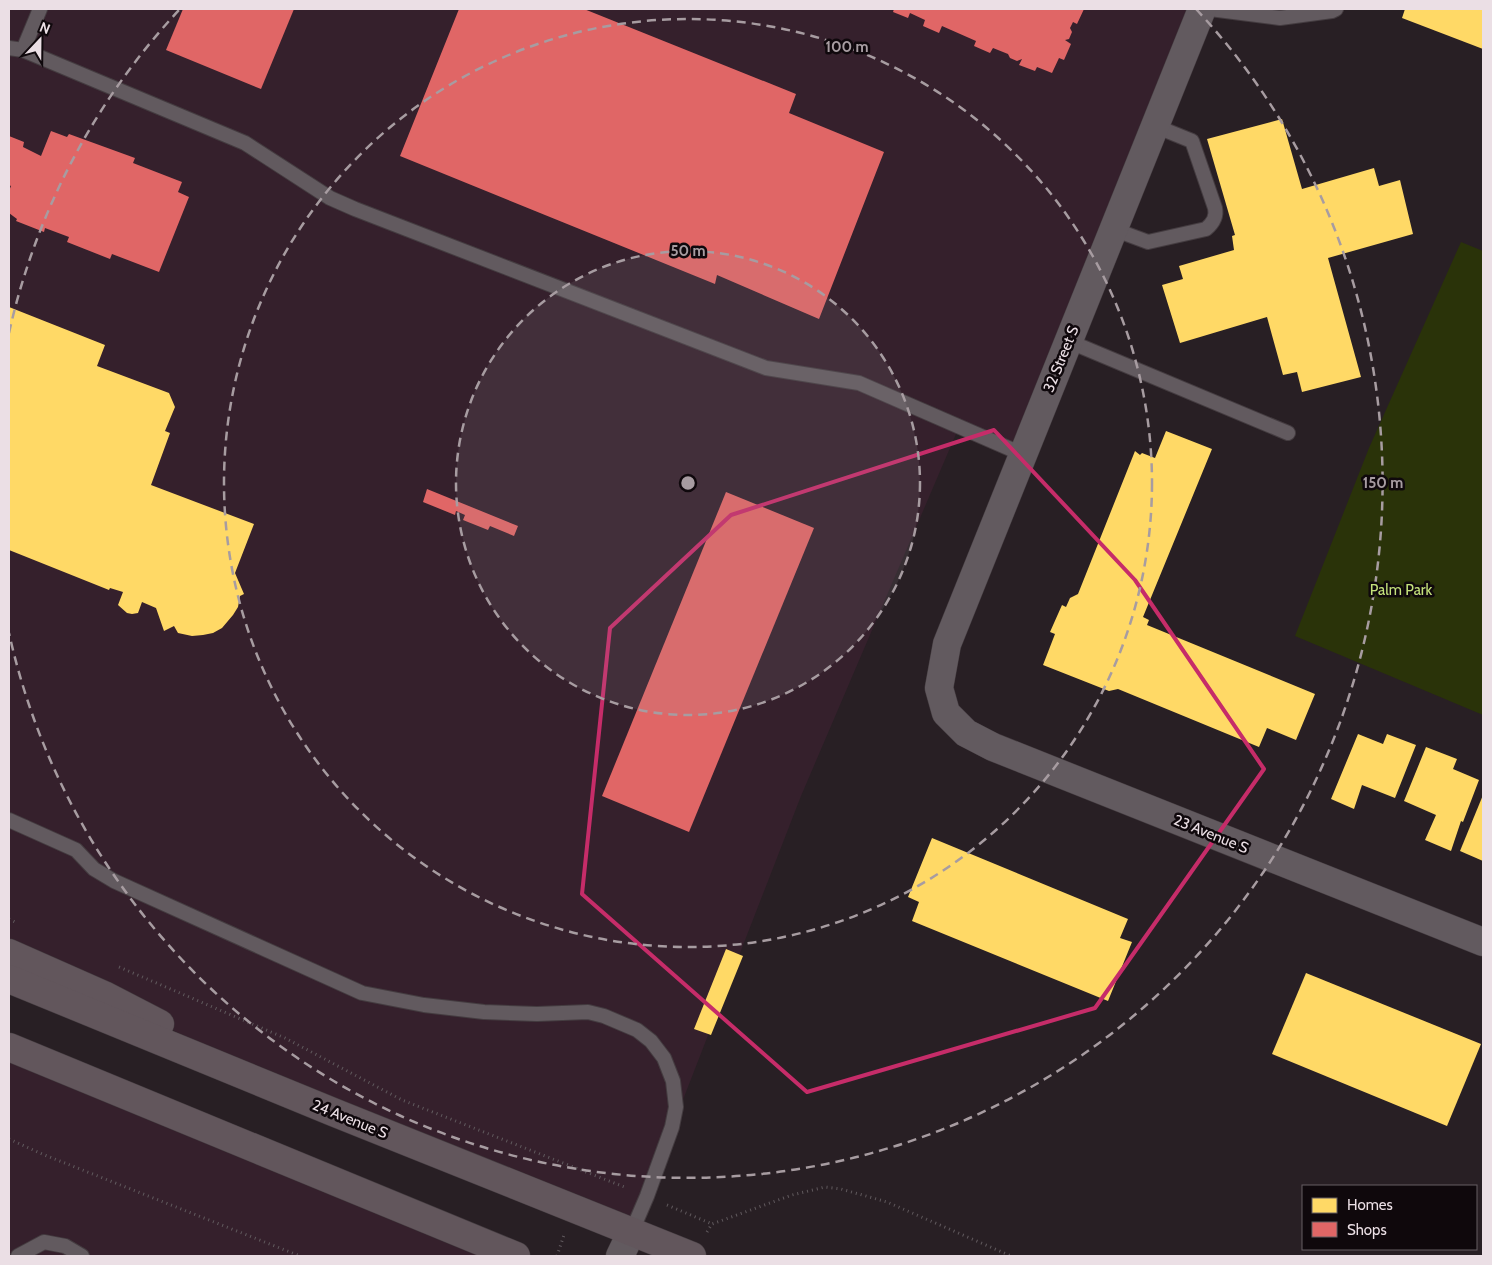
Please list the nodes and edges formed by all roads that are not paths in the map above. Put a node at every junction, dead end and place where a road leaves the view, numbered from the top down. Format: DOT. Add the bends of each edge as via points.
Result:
graph roads {
  1 [pos="40,9"];
  2 [pos="1202,9"];
  3 [pos="1210,9"];
  4 [pos="1336,9"];
  5 [pos="9,48"];
  6 [pos="24,50"];
  7 [pos="1155,126"];
  8 [pos="1113,229"];
  9 [pos="1068,341"];
  10 [pos="1288,433"];
  11 [pos="1022,454"];
  12 [pos="946,713"];
  13 [pos="9,820"];
  14 [pos="1483,942"];
  15 [pos="9,953"];
  16 [pos="9,979"];
  17 [pos="9,1047"];
  18 [pos="333,1112"];
  19 [pos="632,1231"];
  20 [pos="18,1256"];
  21 [pos="82,1256"];
  22 [pos="516,1256"];
  23 [pos="620,1256"];
  24 [pos="692,1256"];
  1 -- 6 [label="lane"];
  2 -- 7 [label="street, 32 Street S"];
  3 -- 4 [label="lane" via="1280,18"];
  5 -- 6 [label="lane"];
  6 -- 11 [label="lane" via="245,143 330,198 355,209 766,368 859,383"];
  7 -- 8 [label="street, 32 Street S"];
  7 -- 8 [label="lane" via="1192,141 1215,208 1215,218 1206,229 1148,242"];
  8 -- 9 [label="street, 32 Street S"];
  9 -- 10 [label="lane"];
  9 -- 11 [label="street, 32 Street S"];
  11 -- 12 [label="street, 32 Street S" via="947,644 939,688"];
  12 -- 14 [label="street, 23 Avenue S" via="966,733 993,747"];
  13 -- 19 [label="lane" via="76,850 94,869 114,881 362,993 424,1006 484,1012 588,1012 638,1030 651,1040 664,1058 673,1081 676,1107 672,1127"];
  15 -- 18 [label="main road" via="104,995"];
  16 -- 18 [label="main road, 24 Avenue S"];
  17 -- 22 [label="main road"];
  18 -- 19 [label="main road, 24 Avenue S"];
  19 -- 23 [label="street"];
  19 -- 24 [label="main road, 24 Avenue S"];
  20 -- 21 [label="lane" via="44,1242 65,1246"];
}
